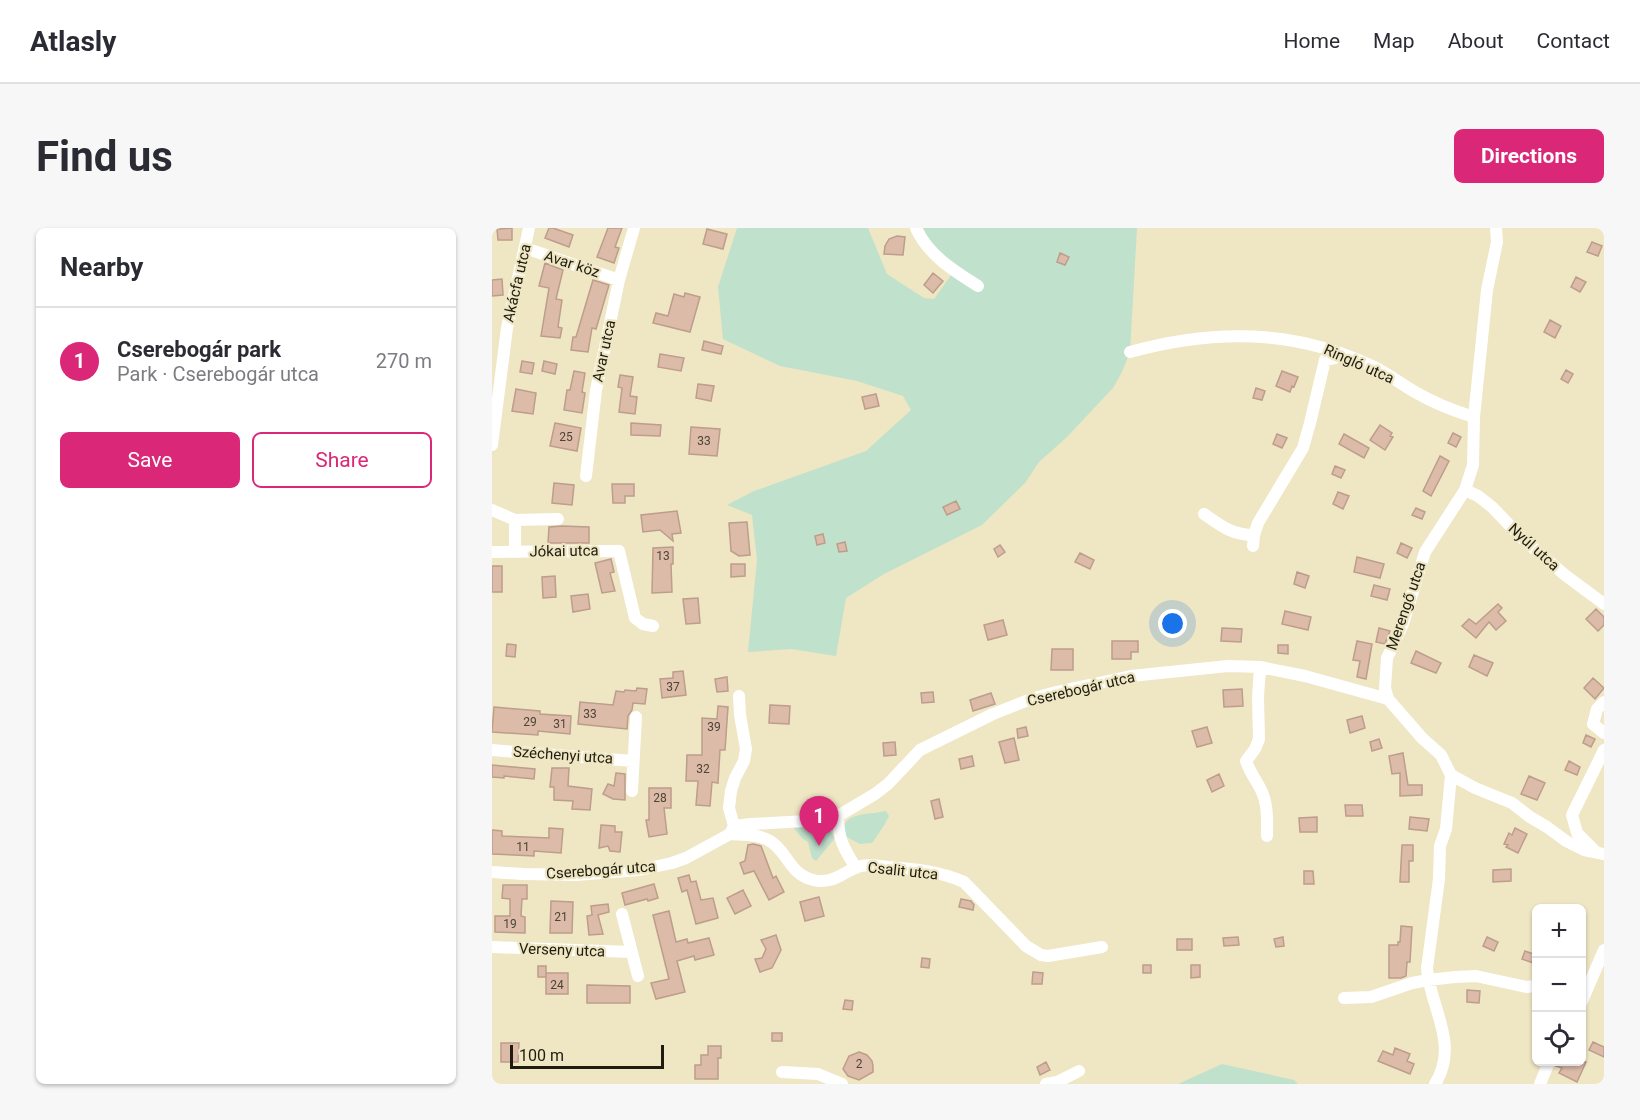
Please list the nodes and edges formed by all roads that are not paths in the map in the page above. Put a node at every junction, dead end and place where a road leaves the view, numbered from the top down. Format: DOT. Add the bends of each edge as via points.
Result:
graph roads {
  1 [pos="529,228"];
  2 [pos="634,228"];
  3 [pos="916,228"];
  4 [pos="1496,228"];
  5 [pos="525,248"];
  6 [pos="619,280"];
  7 [pos="978,286"];
  8 [pos="1130,352"];
  9 [pos="1341,354"];
  10 [pos="1474,417"];
  11 [pos="492,445"];
  12 [pos="586,476"];
  13 [pos="1465,490"];
  14 [pos="492,510"];
  15 [pos="1204,514"];
  16 [pos="558,519"];
  17 [pos="515,520"];
  18 [pos="492,552"];
  19 [pos="515,552"];
  20 [pos="1604,604"];
  21 [pos="653,626"];
  22 [pos="1260,667"];
  23 [pos="739,696"];
  24 [pos="1388,699"];
  25 [pos="1604,702"];
  26 [pos="636,717"];
  27 [pos="1604,733"];
  28 [pos="492,750"];
  29 [pos="1604,750"];
  30 [pos="633,761"];
  31 [pos="1451,775"];
  32 [pos="632,791"];
  33 [pos="838,816"];
  34 [pos="732,830"];
  35 [pos="1267,836"];
  36 [pos="1600,853"];
  37 [pos="856,868"];
  38 [pos="492,872"];
  39 [pos="622,914"];
  40 [pos="492,947"];
  41 [pos="1102,947"];
  42 [pos="1604,950"];
  43 [pos="632,952"];
  44 [pos="638,976"];
  45 [pos="1428,980"];
  46 [pos="1532,986"];
  47 [pos="1586,990"];
  48 [pos="1344,998"];
  49 [pos="1547,1066"];
  50 [pos="1079,1071"];
  51 [pos="782,1072"];
  52 [pos="842,1084"];
  53 [pos="1046,1084"];
  54 [pos="1435,1084"];
  55 [pos="1540,1084"];
  1 -- 5 [label="street, Akácfa utca"];
  2 -- 6 [label="street, Avar utca"];
  3 -- 7 [label="street" via="932,252"];
  4 -- 10 [label="street, Merengő utca"];
  5 -- 6 [label="street, Avar köz"];
  5 -- 11 [label="street, Akácfa utca" via="507,328"];
  6 -- 12 [label="street, Avar utca" via="596,390"];
  8 -- 9 [label="street, Ringló utca" via="1175,340 1264,336 1305,342"];
  9 -- 10 [label="street, Ringló utca" via="1453,411"];
  9 -- 15 [label="street" via="1324,360 1303,448 1258,523 1253,541"];
  10 -- 13 [label="street, Merengő utca" via="1473,465"];
  13 -- 20 [label="street, Nyúl utca" via="1492,507 1524,540"];
  13 -- 24 [label="street, Merengő utca" via="1425,552 1403,624 1387,658 1384,688"];
  14 -- 17 [label="street"];
  16 -- 17 [label="street"];
  17 -- 19 [label="street"];
  18 -- 19 [label="street, Jókai utca"];
  19 -- 21 [label="street, Jókai utca" via="619,551 635,618"];
  22 -- 24 [label="street, Cserebogár utca"];
  22 -- 33 [label="street, Cserebogár utca" via="1228,666 1131,676 1031,699 924,747 888,784"];
  22 -- 35 [label="street" via="1259,739 1246,761 1263,794"];
  23 -- 34 [label="street" via="746,749 731,791"];
  24 -- 31 [label="street" via="1441,755"];
  25 -- 27 [label="street" via="1597,709 1593,724"];
  26 -- 30 [label="street, Széchenyi utca"];
  28 -- 30 [label="street, Széchenyi utca"];
  29 -- 36 [label="street" via="1572,814 1577,833"];
  30 -- 32 [label="street, Széchenyi utca"];
  31 -- 36 [label="street" via="1512,802 1566,841"];
  31 -- 45 [label="street" via="1446,829 1440,846"];
  33 -- 34 [label="street, Cserebogár utca" via="751,824"];
  33 -- 37 [label="street" via="838,834"];
  34 -- 37 [label="street, Csalit utca" via="772,842 795,871 812,880 834,879"];
  34 -- 38 [label="street, Cserebogár utca" via="679,860 639,870 565,875"];
  37 -- 41 [label="street, Csalit utca" via="921,870 964,882 1026,946 1041,955"];
  39 -- 43 [label="street"];
  40 -- 43 [label="street, Verseny utca"];
  42 -- 47 [label="street"];
  43 -- 44 [label="street"];
  45 -- 46 [label="street" via="1476,976"];
  45 -- 48 [label="street" via="1371,997"];
  45 -- 54 [label="street" via="1442,1021 1445,1056"];
  49 -- 55 [label="street"];
  50 -- 53 [label="street"];
  51 -- 52 [label="street" via="818,1074"];
}
